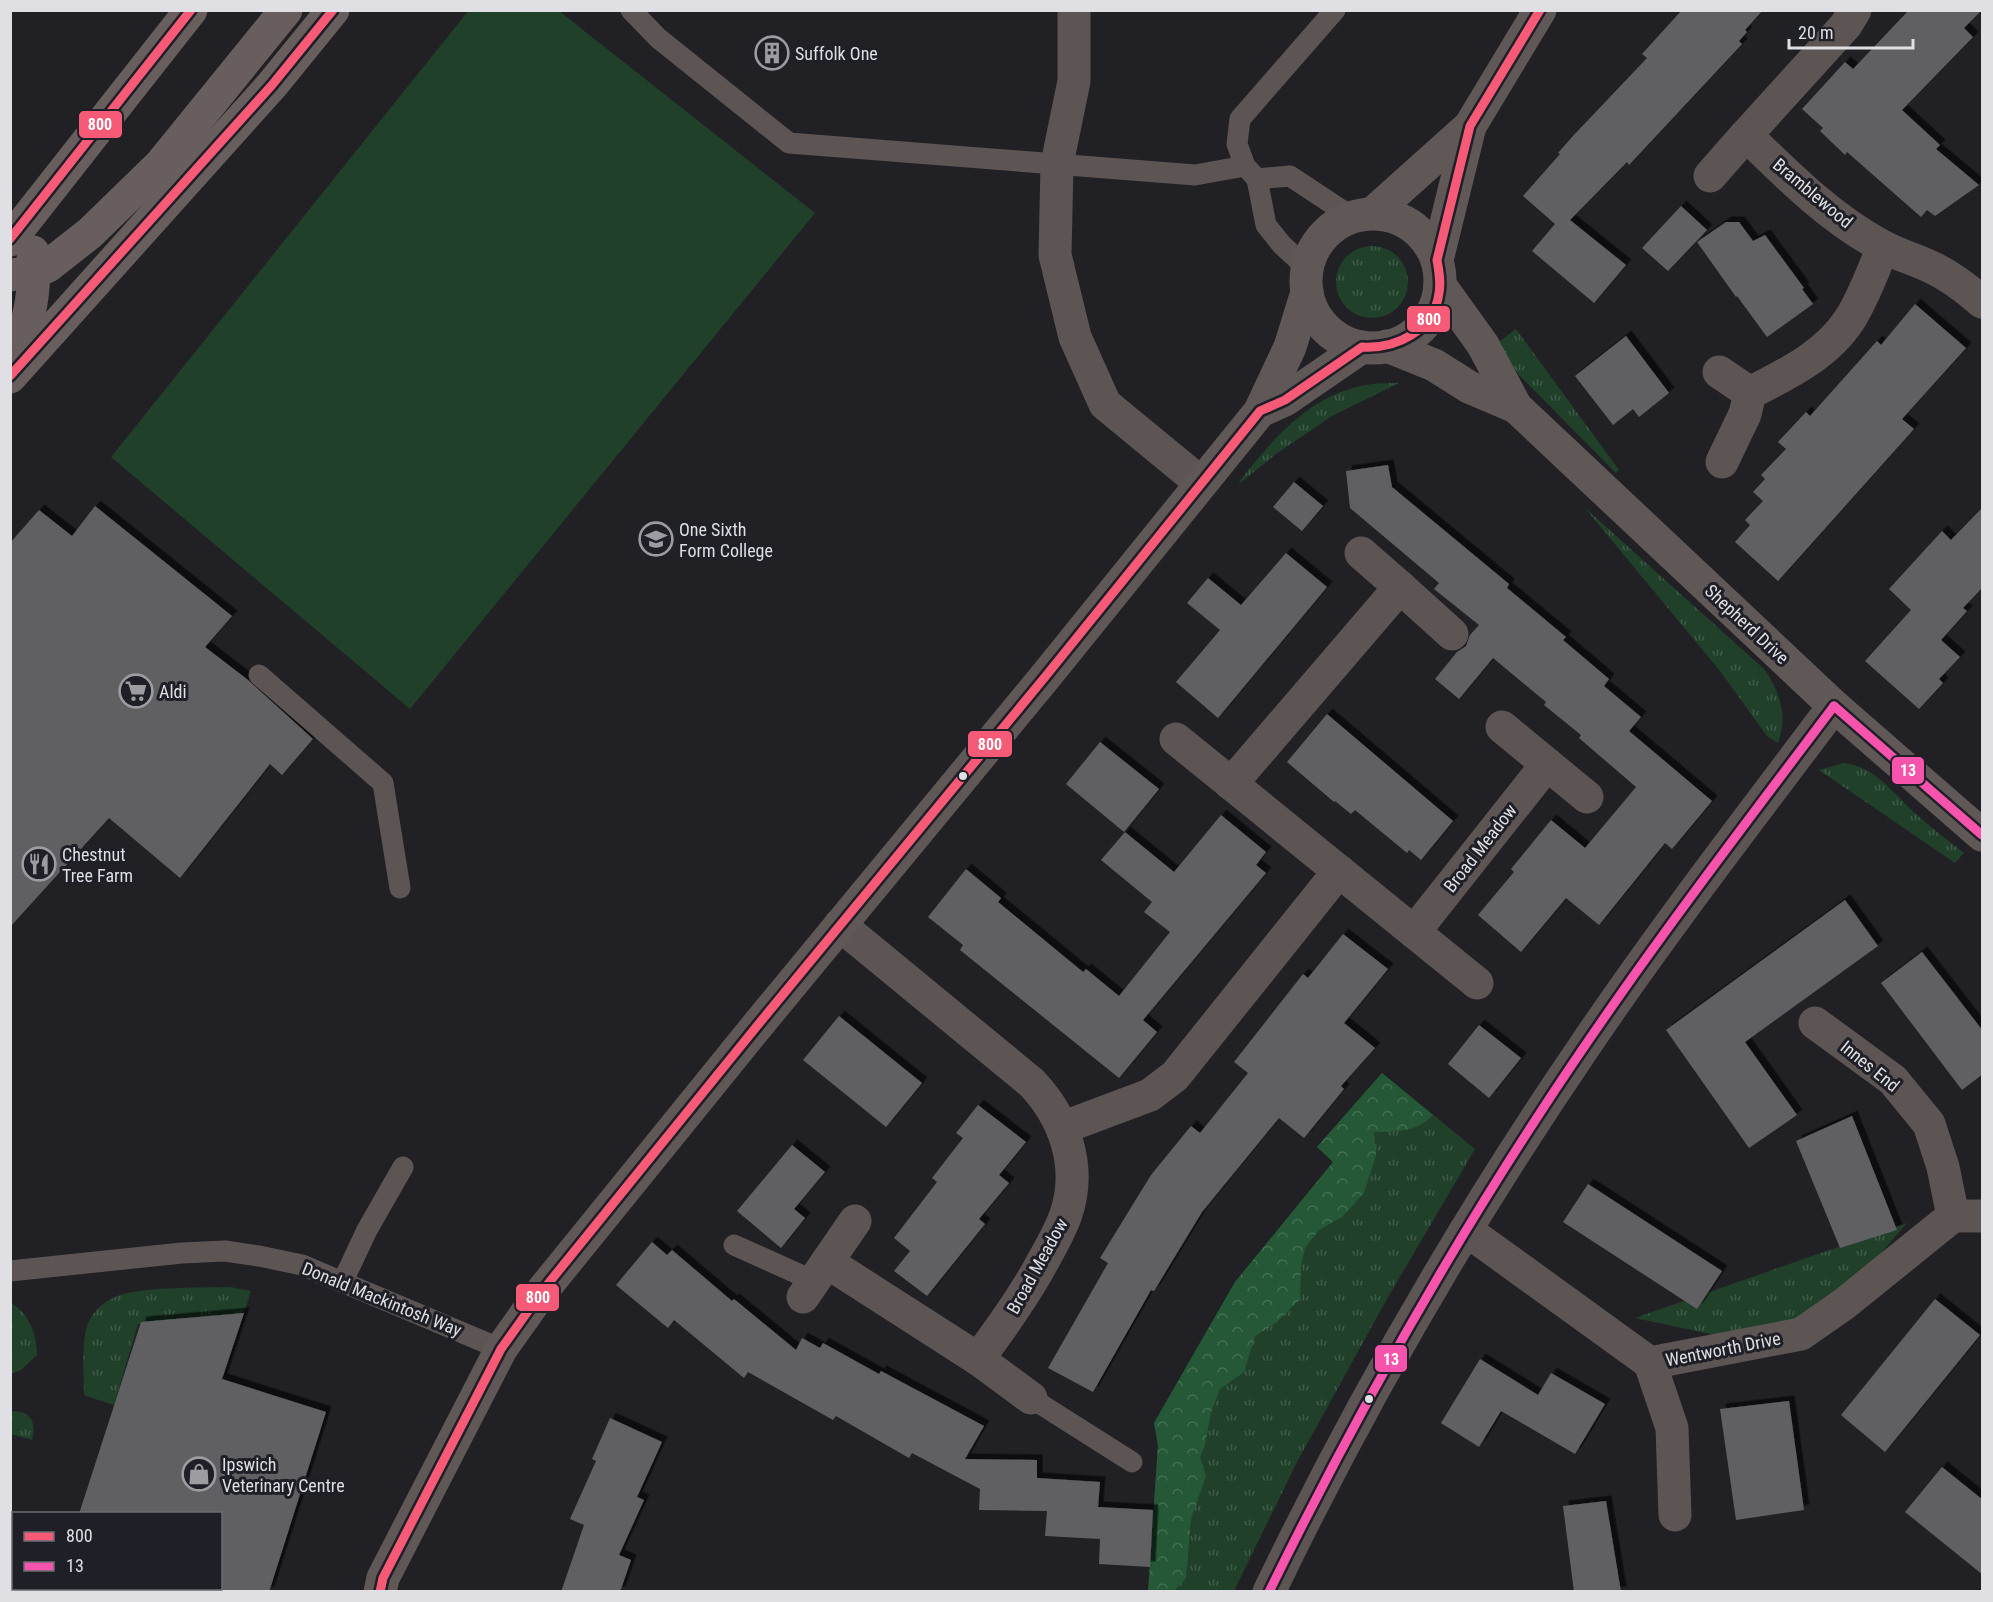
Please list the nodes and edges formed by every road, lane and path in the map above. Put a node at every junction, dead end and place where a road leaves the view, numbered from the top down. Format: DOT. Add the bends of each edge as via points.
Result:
graph roads {
  1 [pos="191,10"];
  2 [pos="286,10"];
  3 [pos="333,10"];
  4 [pos="631,10"];
  5 [pos="1074,10"];
  6 [pos="1335,10"];
  7 [pos="1540,10"];
  8 [pos="1855,10"];
  9 [pos="1470,126"];
  10 [pos="1746,135"];
  11 [pos="1057,164"];
  12 [pos="1251,173"];
  13 [pos="1710,176"];
  14 [pos="1362,215"];
  15 [pos="16,224"];
  16 [pos="1883,247"];
  17 [pos="1438,273"];
  18 [pos="22,274"];
  19 [pos="1307,280"];
  20 [pos="1983,302"];
  21 [pos="1374,346"];
  22 [pos="10,364"];
  23 [pos="1719,372"];
  24 [pos="10,377"];
  25 [pos="1750,393"];
  26 [pos="1516,407"];
  27 [pos="1260,411"];
  28 [pos="1722,462"];
  29 [pos="1201,483"];
  30 [pos="1361,553"];
  31 [pos="1400,587"];
  32 [pos="1452,634"];
  33 [pos="259,675"];
  34 [pos="1834,706"];
  35 [pos="1502,727"];
  36 [pos="1176,739"];
  37 [pos="1546,764"];
  38 [pos="1231,784"];
  39 [pos="1587,797"];
  40 [pos="1983,835"];
  41 [pos="1339,871"];
  42 [pos="400,888"];
  43 [pos="840,925"];
  44 [pos="1414,932"];
  45 [pos="1477,983"];
  46 [pos="1815,1023"];
  47 [pos="1062,1128"];
  48 [pos="403,1167"];
  49 [pos="1968,1216"];
  50 [pos="855,1221"];
  51 [pos="1466,1230"];
  52 [pos="734,1245"];
  53 [pos="10,1271"];
  54 [pos="814,1280"];
  55 [pos="343,1281"];
  56 [pos="501,1349"];
  57 [pos="978,1359"];
  58 [pos="1650,1363"];
  59 [pos="1031,1398"];
  60 [pos="1132,1462"];
  61 [pos="1675,1515"];
  62 [pos="380,1592"];
  63 [pos="1269,1592"];
  1 -- 15 [label="main road"];
  2 -- 18 [label="main road" via="161,164 90,233 48,266"];
  3 -- 24 [label="main road" via="272,85"];
  4 -- 11 [label="lane" via="658,38 789,144"];
  5 -- 11 [label="street" via="1074,81"];
  6 -- 12 [label="lane" via="1240,119 1237,144"];
  7 -- 9 [label="street"];
  8 -- 10 [label="street"];
  9 -- 14 [label="street"];
  9 -- 17 [label="street"];
  10 -- 13 [label="street"];
  10 -- 16 [label="street, Bramblewood" via="1820,204"];
  11 -- 12 [label="lane" via="1195,175"];
  11 -- 29 [label="street" via="1055,255 1075,337 1105,404"];
  12 -- 14 [label="lane" via="1290,176"];
  12 -- 19 [label="lane" via="1266,225"];
  14 -- 17 [label="street" via="1393,217 1412,226 1427,241"];
  14 -- 19 [label="street" via="1333,226 1318,242 1308,260"];
  15 -- 18 [label="main road" via="33,254"];
  16 -- 20 [label="street, Bramblewood" via="1934,268"];
  16 -- 25 [label="street" via="1849,321 1829,344 1807,362"];
  17 -- 21 [label="street" via="1437,301 1427,320 1412,336"];
  17 -- 26 [label="street, Shepherd Drive"];
  18 -- 22 [label="main road" via="28,325"];
  19 -- 21 [label="street" via="1308,302 1325,328 1352,345"];
  19 -- 27 [label="street" via="1290,347"];
  21 -- 26 [label="street, Shepherd Drive" via="1434,365 1468,387"];
  21 -- 27 [label="street"];
  23 -- 25 [label="street"];
  25 -- 28 [label="street" via="1745,414"];
  26 -- 34 [label="street, Shepherd Drive"];
  27 -- 29 [label="street"];
  29 -- 43 [label="street"];
  30 -- 31 [label="street"];
  31 -- 32 [label="street"];
  31 -- 38 [label="street"];
  33 -- 42 [label="lane" via="383,783"];
  34 -- 40 [label="street, Shepherd Drive"];
  34 -- 51 [label="street" via="1585,1046"];
  35 -- 37 [label="street"];
  36 -- 38 [label="street"];
  37 -- 39 [label="street"];
  37 -- 44 [label="street, Broad Meadow"];
  38 -- 41 [label="street"];
  41 -- 44 [label="street"];
  41 -- 47 [label="street" via="1174,1076 1150,1095"];
  43 -- 47 [label="street, Broad Meadow" via="1032,1083 1054,1110"];
  43 -- 56 [label="street" via="543,1290"];
  44 -- 45 [label="street"];
  46 -- 49 [label="street, Innes End" via="1893,1080 1929,1124 1943,1167"];
  47 -- 57 [label="street, Broad Meadow" via="1071,1155 1066,1214 1023,1296"];
  48 -- 55 [label="lane"];
  49 -- 58 [label="street, Wentworth Drive" via="1801,1334"];
  50 -- 54 [label="street"];
  51 -- 58 [label="street, Wentworth Drive"];
  51 -- 63 [label="street" via="1363,1408"];
  52 -- 54 [label="lane"];
  53 -- 55 [label="lane, Donald Mackintosh Way" via="225,1251 302,1265"];
  54 -- 57 [label="street"];
  55 -- 56 [label="lane, Donald Mackintosh Way"];
  56 -- 62 [label="street" via="383,1578"];
  57 -- 59 [label="street"];
  58 -- 61 [label="street" via="1672,1428"];
  59 -- 60 [label="lane"];
}
